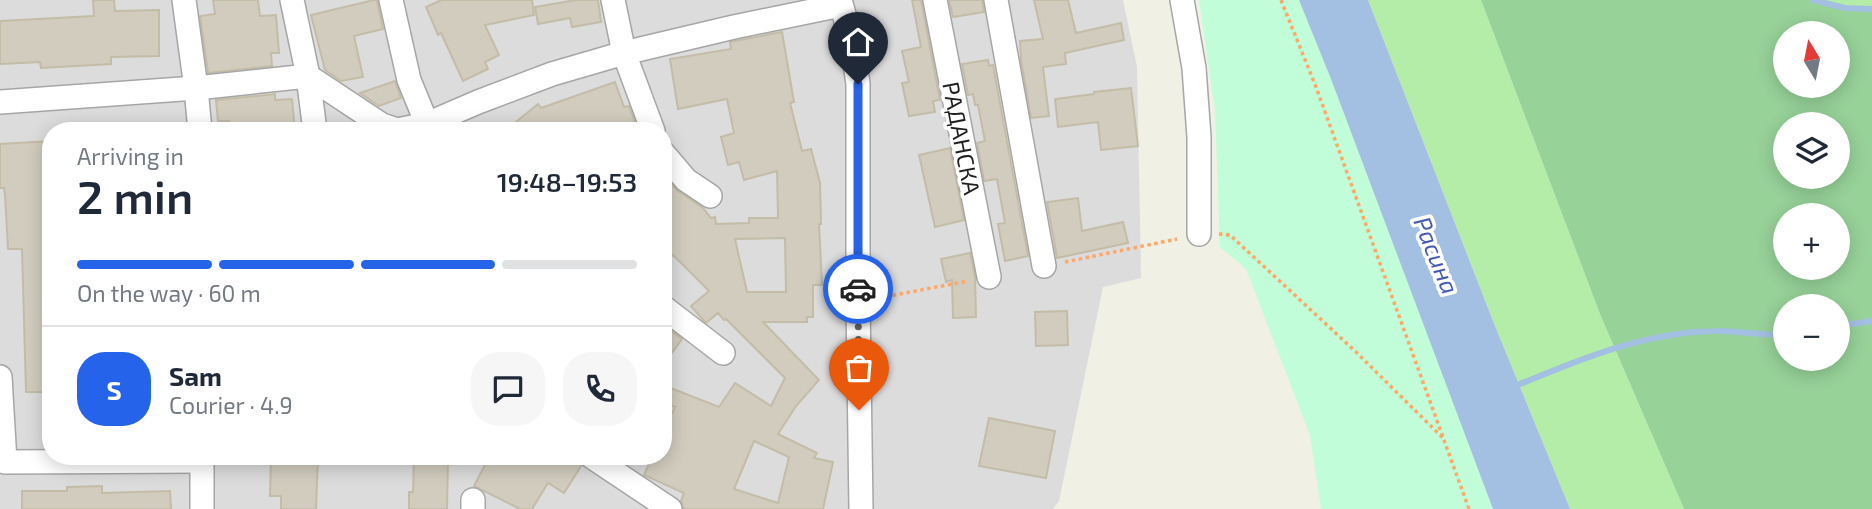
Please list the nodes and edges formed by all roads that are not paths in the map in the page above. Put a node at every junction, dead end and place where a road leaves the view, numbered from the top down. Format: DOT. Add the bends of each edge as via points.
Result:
graph roads {
  1 [pos="184,0"];
  2 [pos="292,0"];
  3 [pos="391,0"];
  4 [pos="613,0"];
  5 [pos="936,0"];
  6 [pos="996,0"];
  7 [pos="1182,0"];
  8 [pos="841,2"];
  9 [pos="624,53"];
  10 [pos="308,76"];
  11 [pos="196,88"];
  12 [pos="0,102"];
  13 [pos="199,122"];
  14 [pos="314,122"];
  15 [pos="377,122"];
  16 [pos="429,122"];
  17 [pos="443,122"];
  18 [pos="650,122"];
  19 [pos="672,164"];
  20 [pos="710,196"];
  21 [pos="1199,234"];
  22 [pos="1044,266"];
  23 [pos="989,277"];
  24 [pos="672,314"];
  25 [pos="723,354"];
  26 [pos="0,377"];
  27 [pos="42,461"];
  28 [pos="3,462"];
  29 [pos="202,465"];
  30 [pos="604,465"];
  31 [pos="202,509"];
  32 [pos="670,509"];
  33 [pos="861,509"];
  1 -- 11 [label="street"];
  2 -- 10 [label="street"];
  3 -- 16 [label="street" via="409,80"];
  4 -- 9 [label="street"];
  5 -- 23 [label="street, РАДАНСКА"];
  6 -- 22 [label="street"];
  7 -- 21 [label="street" via="1194,68"];
  8 -- 9 [label="street"];
  8 -- 33 [label="street" via="858,84"];
  9 -- 17 [label="street" via="478,102"];
  9 -- 18 [label="street"];
  10 -- 11 [label="street"];
  10 -- 14 [label="street"];
  10 -- 15 [label="street"];
  11 -- 12 [label="street"];
  11 -- 13 [label="street"];
  19 -- 20 [label="street" via="685,180"];
  24 -- 25 [label="street"];
  26 -- 28 [label="street"];
  27 -- 28 [label="street"];
  29 -- 31 [label="street"];
  30 -- 32 [label="street"];
}
